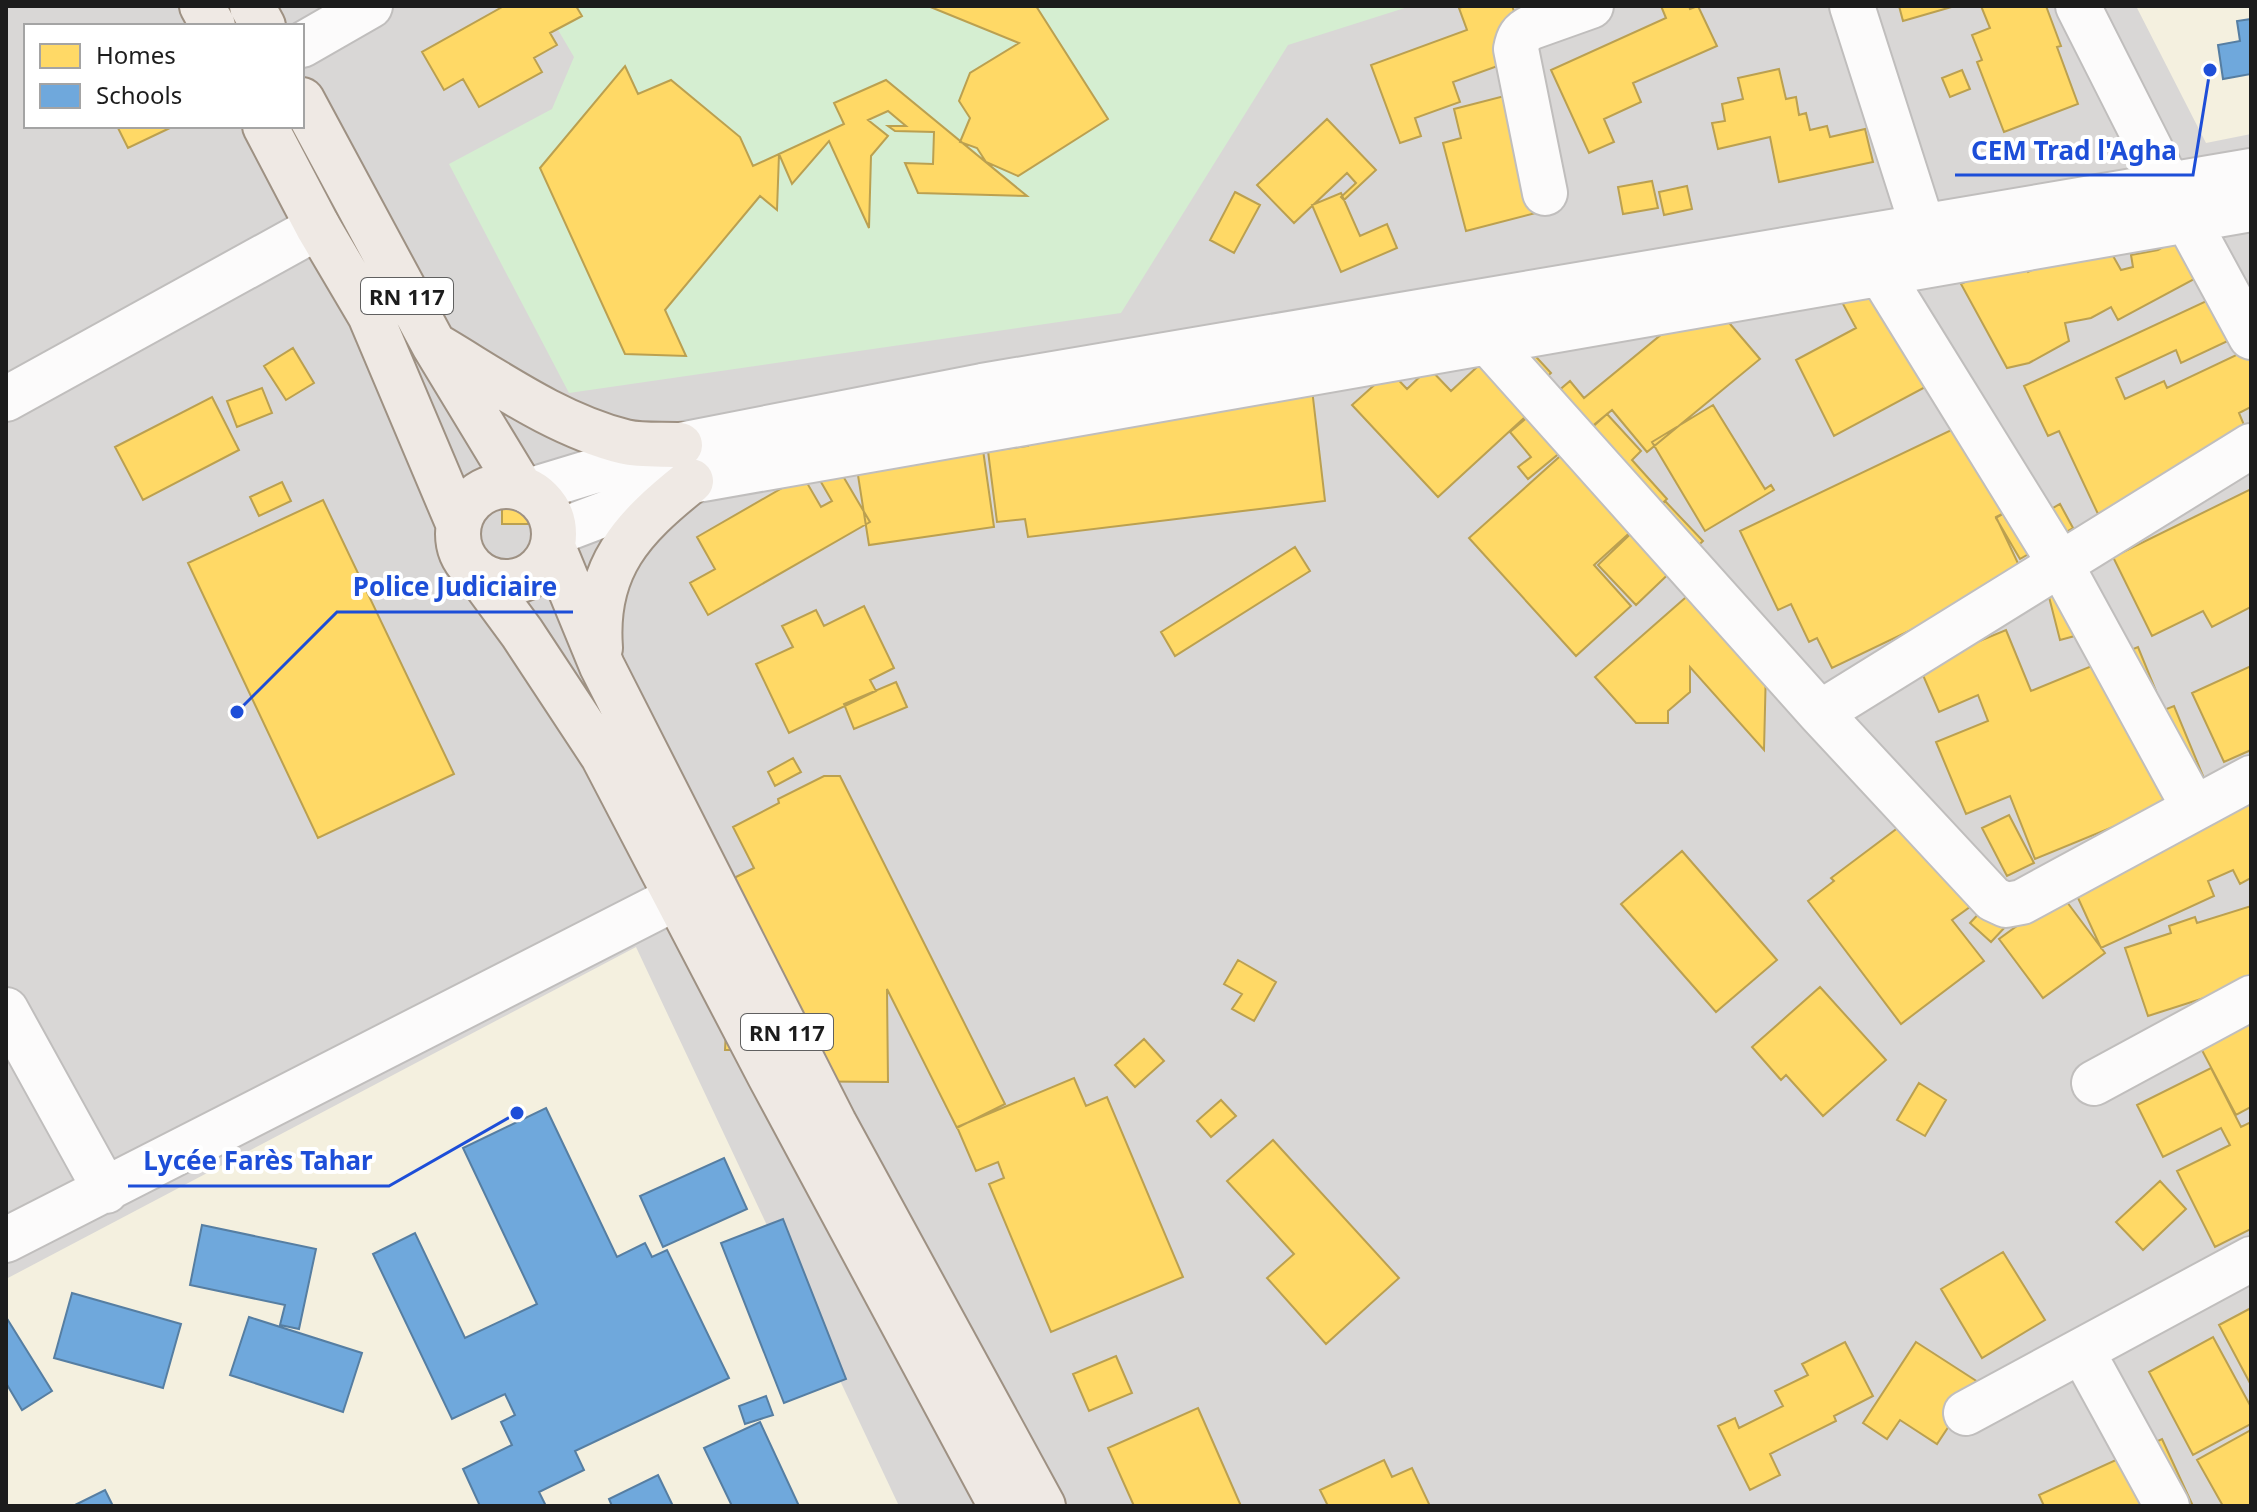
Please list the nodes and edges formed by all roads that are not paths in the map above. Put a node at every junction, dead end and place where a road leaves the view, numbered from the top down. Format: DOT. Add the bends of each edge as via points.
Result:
graph roads {
  1 [pos="202,6"];
  2 [pos="252,6"];
  3 [pos="370,6"];
  4 [pos="1591,6"];
  5 [pos="1852,6"];
  6 [pos="2078,6"];
  7 [pos="212,24"];
  8 [pos="262,24"];
  9 [pos="304,44"];
  10 [pos="304,104"];
  11 [pos="266,128"];
  12 [pos="2251,171"];
  13 [pos="1545,193"];
  14 [pos="2180,203"];
  15 [pos="2251,209"];
  16 [pos="318,227"];
  17 [pos="1923,228"];
  18 [pos="1881,274"];
  19 [pos="2251,337"];
  20 [pos="1488,342"];
  21 [pos="434,345"];
  22 [pos="6,399"];
  23 [pos="2251,446"];
  24 [pos="686,463"];
  25 [pos="524,489"];
  26 [pos="458,523"];
  27 [pos="554,540"];
  28 [pos="2061,565"];
  29 [pos="480,576"];
  30 [pos="602,666"];
  31 [pos="1820,713"];
  32 [pos="2251,778"];
  33 [pos="2194,808"];
  34 [pos="693,888"];
  35 [pos="2251,998"];
  36 [pos="6,1010"];
  37 [pos="2094,1083"];
  38 [pos="106,1191"];
  39 [pos="6,1240"];
  40 [pos="2251,1259"];
  41 [pos="2082,1351"];
  42 [pos="1966,1413"];
  43 [pos="1001,1506"];
  44 [pos="1043,1506"];
  45 [pos="2167,1506"];
  1 -- 7 [label="main road"];
  2 -- 8 [label="main road"];
  3 -- 9 [label="street"];
  4 -- 13 [label="street" via="1532,27 1518,38"];
  5 -- 17 [label="street"];
  6 -- 14 [label="street"];
  10 -- 21 [label="main road, RN 117"];
  11 -- 16 [label="main road, RN 117"];
  12 -- 14 [label="street"];
  14 -- 15 [label="street"];
  14 -- 17 [label="street"];
  14 -- 18 [label="street"];
  14 -- 19 [label="street"];
  16 -- 22 [label="street"];
  16 -- 26 [label="main road, RN 117" via="370,315"];
  17 -- 24 [label="street" via="982,386"];
  18 -- 20 [label="street"];
  18 -- 28 [label="street"];
  20 -- 24 [label="street"];
  20 -- 31 [label="street"];
  21 -- 24 [label="main road" via="546,410 598,434"];
  21 -- 25 [label="main road, RN 117"];
  23 -- 28 [label="street"];
  24 -- 25 [label="street"];
  24 -- 27 [label="street"];
  24 -- 30 [label="main road" via="607,577 599,625"];
  25 -- 26 [label="main road" via="489,489 464,509"];
  25 -- 27 [label="main road" via="542,501 551,516"];
  26 -- 29 [label="main road" via="461,553"];
  27 -- 29 [label="main road" via="547,561 524,580 509,583"];
  27 -- 30 [label="main road, RN 117"];
  28 -- 31 [label="street"];
  28 -- 33 [label="street"];
  29 -- 34 [label="main road, RN 117"];
  30 -- 34 [label="main road, RN 117"];
  31 -- 33 [label="street" via="1982,889 2006,905 2022,902"];
  32 -- 33 [label="street"];
  34 -- 38 [label="street"];
  34 -- 43 [label="main road, RN 117" via="770,1076"];
  34 -- 44 [label="main road, RN 117" via="834,1123"];
  35 -- 37 [label="street"];
  36 -- 38 [label="street"];
  38 -- 39 [label="street"];
  40 -- 41 [label="street"];
  41 -- 42 [label="street"];
  41 -- 45 [label="street"];
}
